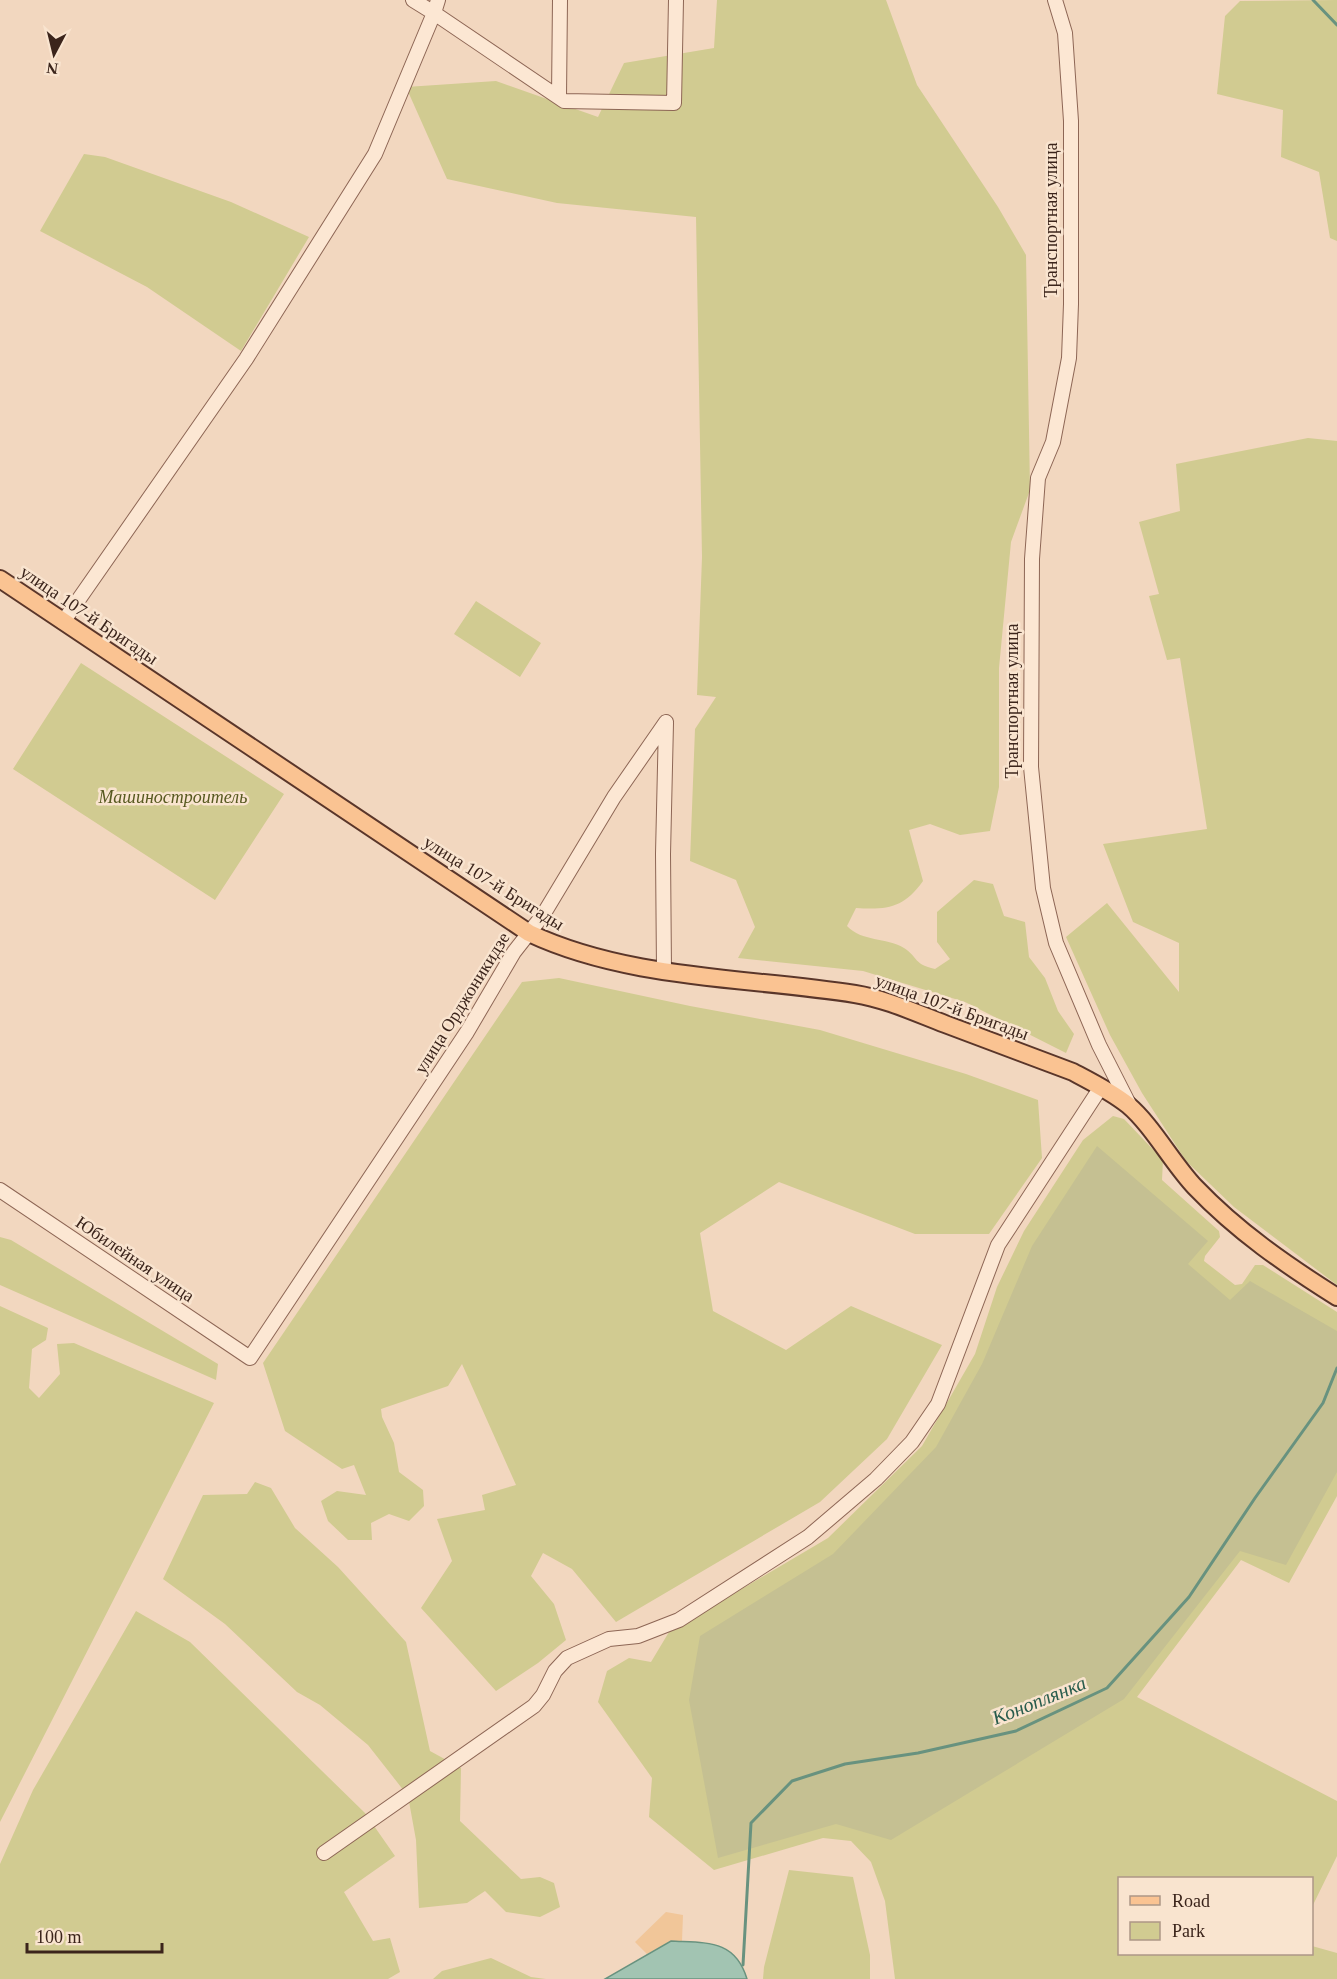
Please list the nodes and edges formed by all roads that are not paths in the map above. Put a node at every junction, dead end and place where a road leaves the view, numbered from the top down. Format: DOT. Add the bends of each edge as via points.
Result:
graph roads {
  1 [pos="412,0"];
  2 [pos="560,0"];
  3 [pos="676,0"];
  4 [pos="1055,0"];
  5 [pos="436,7"];
  6 [pos="559,96"];
  7 [pos="0,579"];
  8 [pos="63,622"];
  9 [pos="529,933"];
  10 [pos="664,970"];
  11 [pos="1101,1087"];
  12 [pos="1130,1106"];
  13 [pos="0,1190"];
  14 [pos="1337,1297"];
  15 [pos="250,1358"];
  16 [pos="324,1853"];
  1 -- 5 [label="street"];
  2 -- 6 [label="street"];
  3 -- 6 [label="street" via="674,103 564,101"];
  4 -- 12 [label="street, Транспортная улица" via="1065,33 1071,121 1071,315 1069,358 1053,442 1038,478 1032,559 1031,767 1043,888 1056,943 1099,1045"];
  5 -- 6 [label="street"];
  5 -- 8 [label="street" via="375,154 246,359"];
  7 -- 8 [label="main road, улица 107-й Бригады"];
  8 -- 9 [label="main road, улица 107-й Бригады"];
  9 -- 10 [label="main road, улица 107-й Бригады" via="563,949"];
  9 -- 10 [label="street, улица Орджоникидзе" via="666,722"];
  9 -- 15 [label="street, улица Орджоникидзе"];
  10 -- 11 [label="main road, улица 107-й Бригады" via="857,994 1073,1072"];
  11 -- 12 [label="main road, улица 107-й Бригады"];
  11 -- 16 [label="street" via="998,1245 938,1404 912,1442 876,1479 808,1537 679,1620 638,1636 609,1639 567,1658 534,1706"];
  12 -- 14 [label="main road, Транспортная улица" via="1220,1212 1254,1241"];
  13 -- 15 [label="street, Юбилейная улица"];
}
